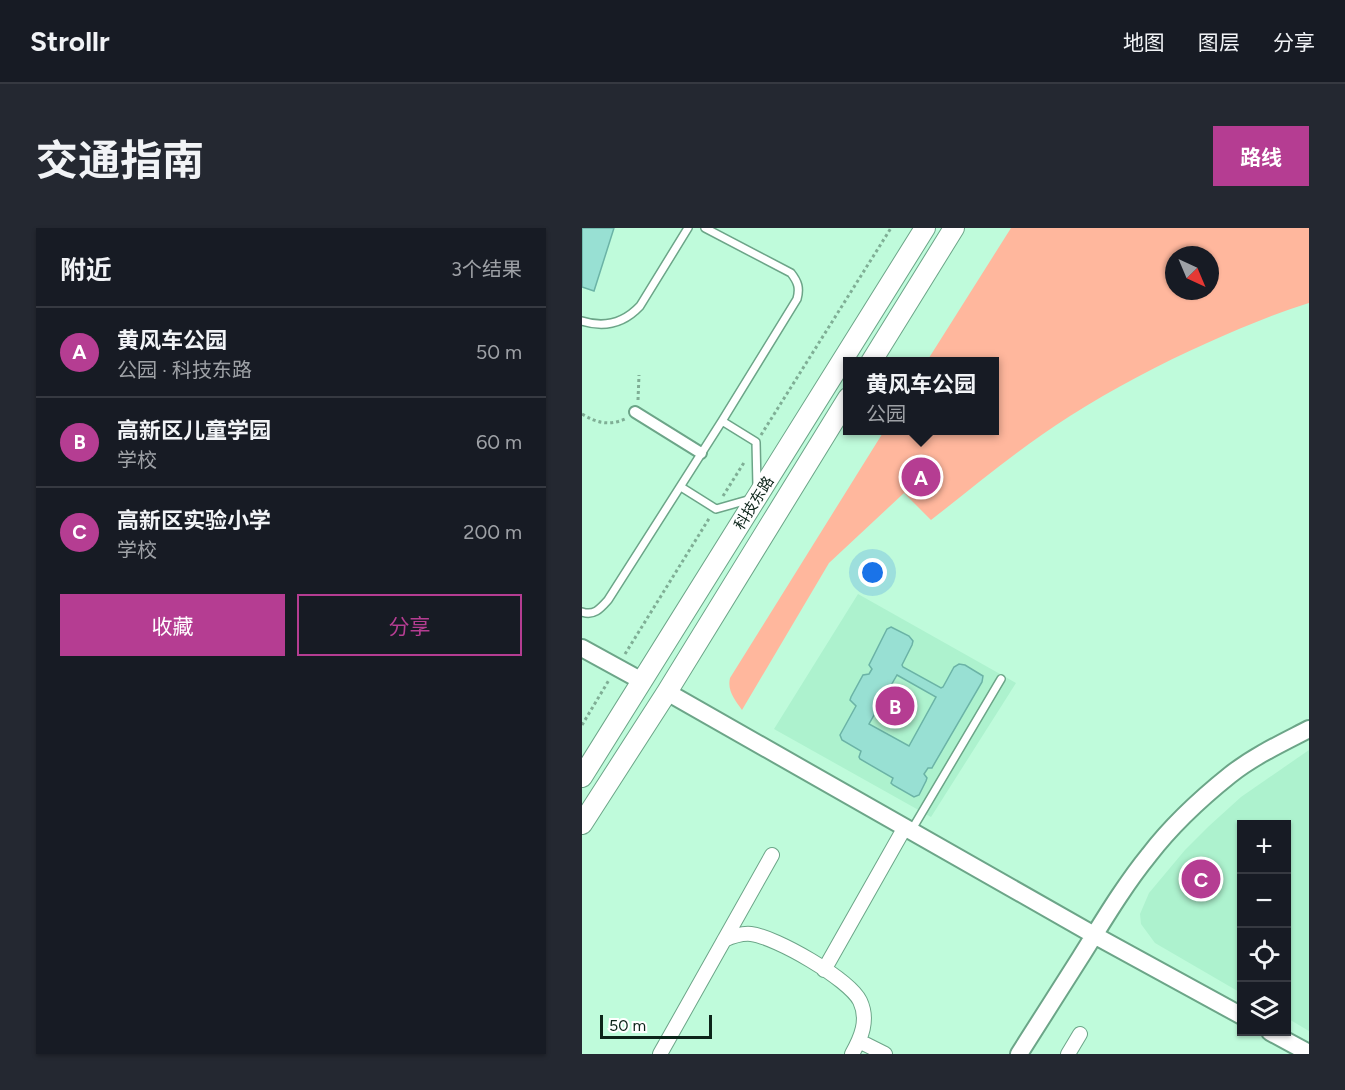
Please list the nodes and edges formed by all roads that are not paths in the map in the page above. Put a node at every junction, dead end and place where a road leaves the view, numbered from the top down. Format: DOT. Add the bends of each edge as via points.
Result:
graph roads {
  1 [pos="688,228"];
  2 [pos="705,228"];
  3 [pos="925,228"];
  4 [pos="954,228"];
  5 [pos="582,321"];
  6 [pos="845,357"];
  7 [pos="874,357"];
  8 [pos="843,360"];
  9 [pos="843,406"];
  10 [pos="635,412"];
  11 [pos="722,421"];
  12 [pos="701,453"];
  13 [pos="681,487"];
  14 [pos="757,498"];
  15 [pos="777,510"];
  16 [pos="582,612"];
  17 [pos="582,648"];
  18 [pos="1001,679"];
  19 [pos="642,681"];
  20 [pos="667,692"];
  21 [pos="1309,729"];
  22 [pos="582,777"];
  23 [pos="582,824"];
  24 [pos="908,829"];
  25 [pos="772,855"];
  26 [pos="1094,935"];
  27 [pos="724,940"];
  28 [pos="824,970"];
  29 [pos="1237,1013"];
  30 [pos="1080,1034"];
  31 [pos="1276,1036"];
  32 [pos="859,1041"];
  33 [pos="1302,1052"];
  34 [pos="660,1054"];
  35 [pos="852,1054"];
  36 [pos="885,1054"];
  37 [pos="1019,1054"];
  38 [pos="1068,1054"];
  1 -- 5 [label="lane" via="635,312 608,324"];
  2 -- 11 [label="lane" via="785,269 795,278 799,291"];
  3 -- 6 [label="main road, 科技东路"];
  4 -- 7 [label="main road"];
  8 -- 14 [label="main road, 科技东路"];
  9 -- 15 [label="main road, 科技东路"];
  10 -- 12 [label="street"];
  11 -- 12 [label="lane"];
  11 -- 14 [label="lane" via="756,442"];
  12 -- 13 [label="lane"];
  13 -- 14 [label="lane" via="716,508"];
  13 -- 16 [label="lane" via="608,600 593,613"];
  14 -- 15 [label="main road"];
  14 -- 19 [label="main road, 科技东路"];
  15 -- 20 [label="main road, 科技东路"];
  17 -- 19 [label="street"];
  18 -- 24 [label="lane"];
  19 -- 22 [label="main road, 科技东路"];
  20 -- 23 [label="main road, 科技东路"];
  20 -- 24 [label="street"];
  21 -- 26 [label="street" via="1259,755 1186,813 1149,855"];
  24 -- 26 [label="street"];
  24 -- 28 [label="street"];
  25 -- 27 [label="street"];
  26 -- 29 [label="street"];
  26 -- 37 [label="street"];
  27 -- 28 [label="street" via="743,934 765,937"];
  27 -- 34 [label="street"];
  28 -- 32 [label="street" via="846,984 861,1003 864,1016"];
  30 -- 38 [label="street"];
  31 -- 33 [label="street"];
  32 -- 35 [label="street"];
  32 -- 36 [label="street"];
}
